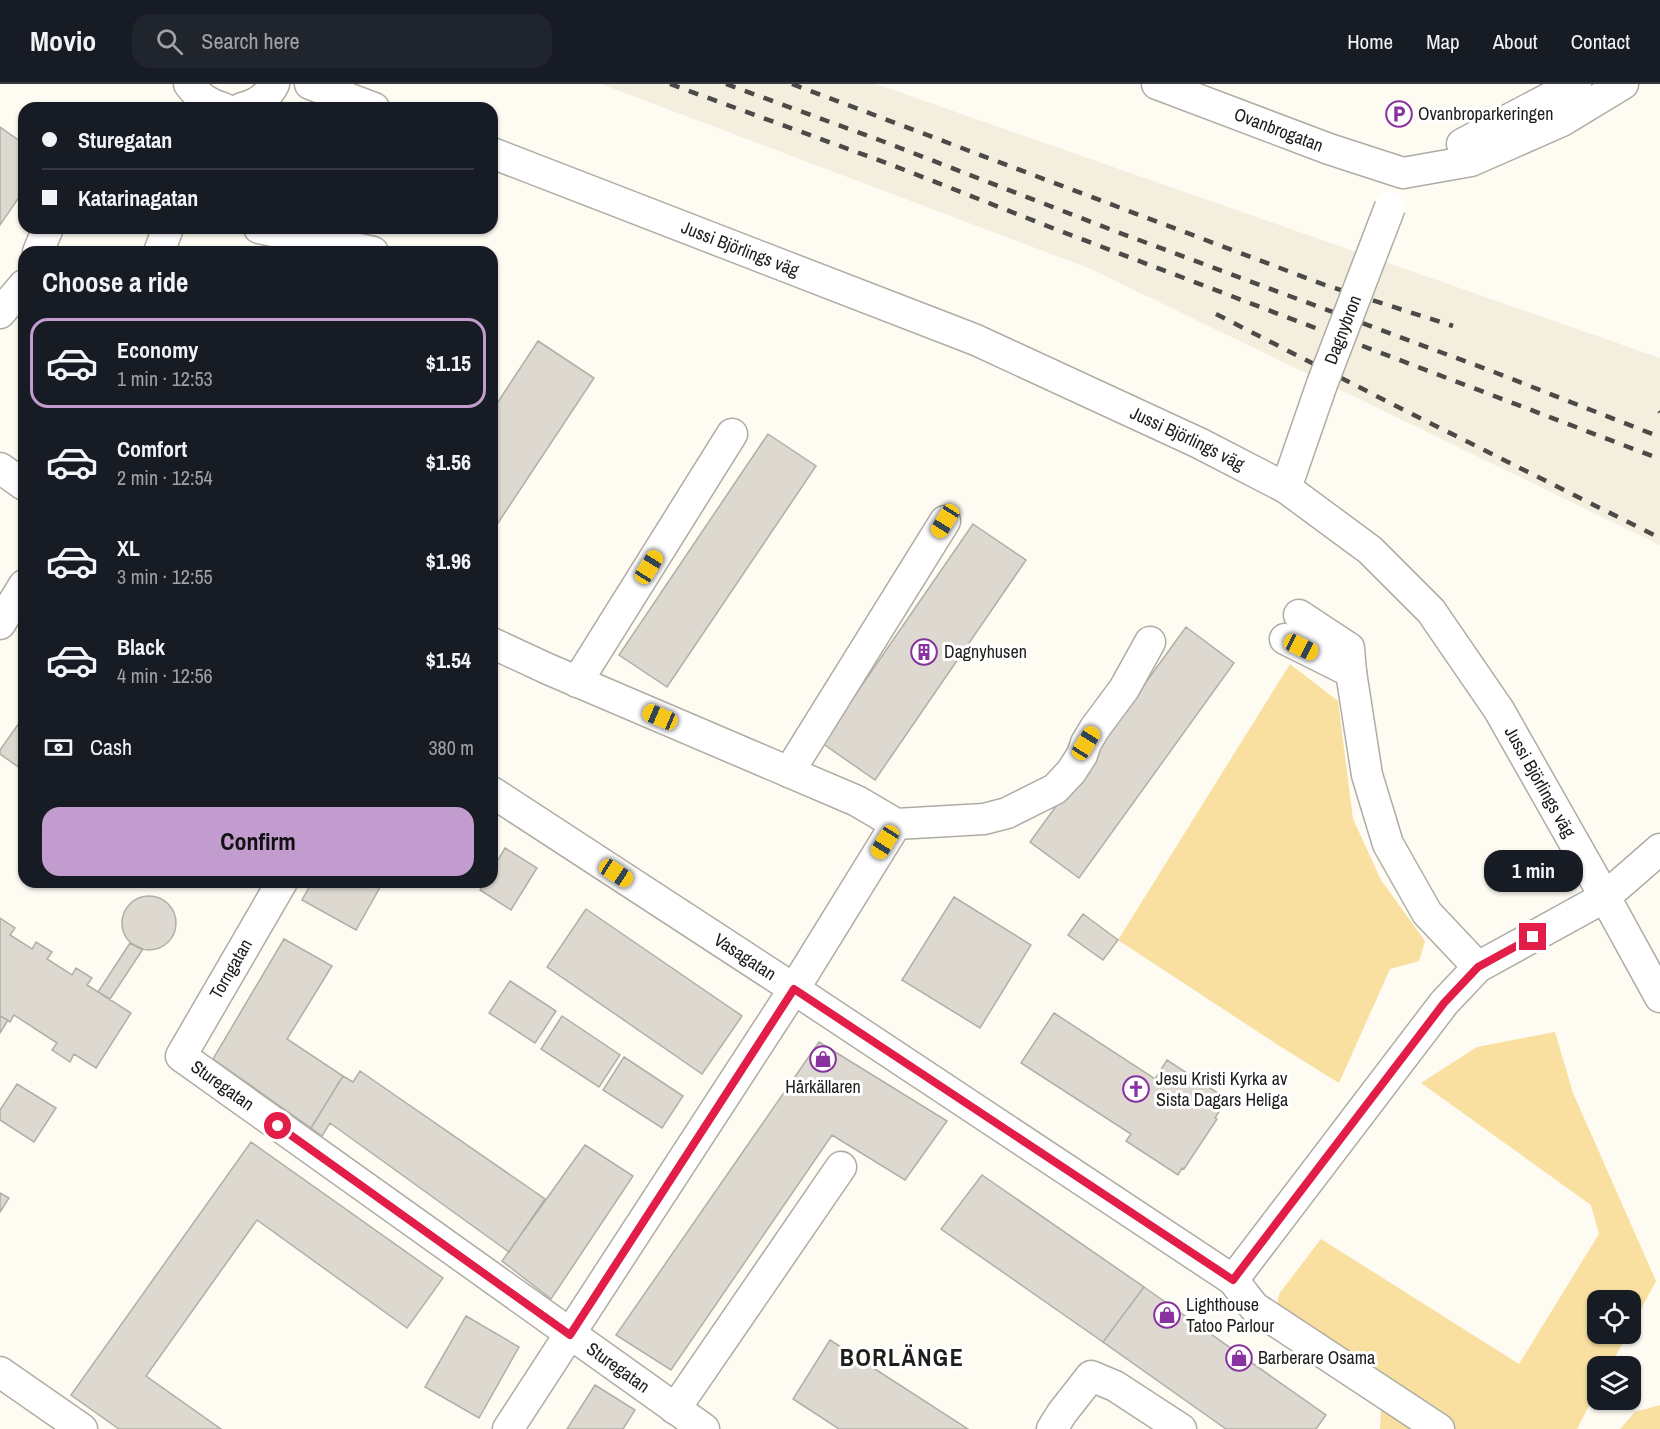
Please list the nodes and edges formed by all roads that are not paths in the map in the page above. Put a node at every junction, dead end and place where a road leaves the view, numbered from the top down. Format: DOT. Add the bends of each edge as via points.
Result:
graph roads {
  1 [pos="189,84"];
  2 [pos="274,84"];
  3 [pos="310,84"];
  4 [pos="1157,84"];
  5 [pos="1576,84"];
  6 [pos="1623,84"];
  7 [pos="208,102"];
  8 [pos="257,102"];
  9 [pos="358,102"];
  10 [pos="498,155"];
  11 [pos="1403,173"];
  12 [pos="290,234"];
  13 [pos="345,246"];
  14 [pos="18,292"];
  15 [pos="0,313"];
  16 [pos="732,434"];
  17 [pos="0,468"];
  18 [pos="18,481"];
  19 [pos="1286,488"];
  20 [pos="945,521"];
  21 [pos="18,595"];
  22 [pos="0,624"];
  23 [pos="1292,627"];
  24 [pos="1150,642"];
  25 [pos="498,646"];
  26 [pos="577,682"];
  27 [pos="789,772"];
  28 [pos="498,796"];
  29 [pos="896,824"];
  30 [pos="1660,849"];
  31 [pos="279,888"];
  32 [pos="1605,897"];
  33 [pos="1478,967"];
  34 [pos="794,989"];
  35 [pos="1660,997"];
  36 [pos="181,1056"];
  37 [pos="841,1167"];
  38 [pos="1233,1280"];
  39 [pos="570,1335"];
  40 [pos="0,1372"];
  41 [pos="675,1409"];
  42 [pos="43,1418"];
  43 [pos="82,1429"];
  44 [pos="508,1429"];
  45 [pos="704,1429"];
  46 [pos="1052,1429"];
  47 [pos="1181,1429"];
  48 [pos="1439,1429"];
  1 -- 7 [label="street"];
  2 -- 8 [label="street"];
  3 -- 9 [label="street"];
  4 -- 11 [label="street, Ovanbrogatan"];
  5 -- 11 [label="street"];
  6 -- 11 [label="street, Ovanbrogatan" via="1562,121 1471,161"];
  10 -- 19 [label="street, Jussi Björlings väg" via="976,340"];
  11 -- 19 [label="street, Dagnybron, bridge"];
  12 -- 13 [label="street"];
  14 -- 15 [label="street"];
  16 -- 26 [label="street"];
  17 -- 18 [label="street"];
  19 -- 32 [label="street, Jussi Björlings väg" via="1370,550 1431,612 1499,710"];
  20 -- 27 [label="street"];
  21 -- 22 [label="street"];
  23 -- 33 [label="street" via="1352,672 1367,775 1388,844 1427,913"];
  24 -- 29 [label="street" via="1124,690 1086,743 1077,764 1055,789 1007,813 984,819"];
  25 -- 26 [label="street"];
  26 -- 27 [label="street"];
  27 -- 29 [label="street" via="857,801"];
  28 -- 34 [label="street, Vasagatan"];
  29 -- 34 [label="street"];
  30 -- 32 [label="street"];
  31 -- 36 [label="street, Torngatan"];
  32 -- 33 [label="street"];
  32 -- 35 [label="street, Jussi Björlings väg"];
  33 -- 38 [label="street" via="1444,1003"];
  34 -- 38 [label="street, Vasagatan"];
  34 -- 39 [label="street"];
  36 -- 39 [label="street, Sturegatan"];
  37 -- 41 [label="street"];
  38 -- 48 [label="street, Vasagatan" via="1254,1306"];
  39 -- 41 [label="street, Sturegatan"];
  39 -- 44 [label="street"];
  40 -- 42 [label="street"];
  41 -- 45 [label="street, Sturegatan"];
  42 -- 43 [label="street"];
  46 -- 47 [label="street" via="1091,1376 1115,1386"];
}
